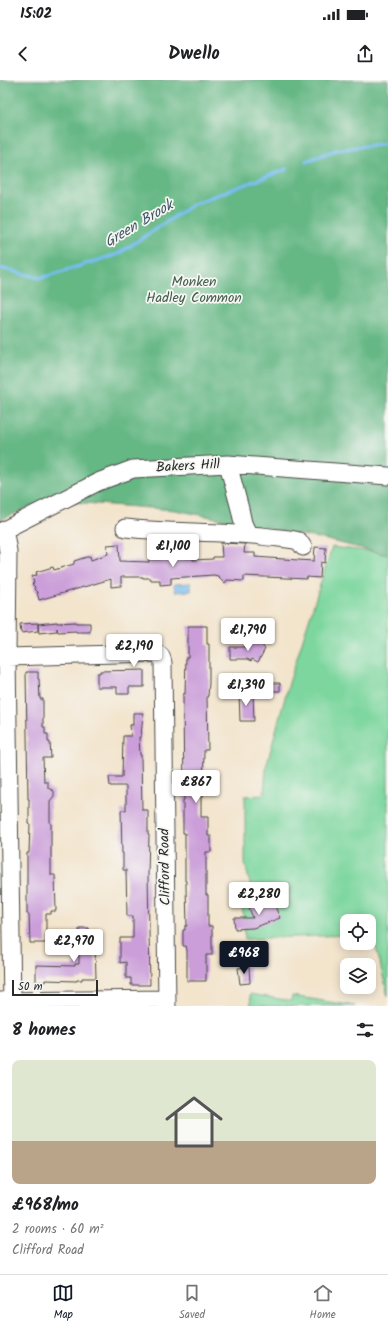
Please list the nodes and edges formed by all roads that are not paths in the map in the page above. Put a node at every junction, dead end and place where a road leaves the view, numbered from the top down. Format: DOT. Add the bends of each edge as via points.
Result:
graph roads {
  1 [pos="228,464"];
  2 [pos="388,476"];
  3 [pos="125,528"];
  4 [pos="1,532"];
  5 [pos="248,534"];
  6 [pos="303,547"];
  7 [pos="4,563"];
  8 [pos="4,658"];
  9 [pos="167,1002"];
  10 [pos="8,1003"];
  1 -- 2 [label="street, Bakers Hill"];
  1 -- 4 [label="street, Bakers Hill" via="133,469 98,482"];
  1 -- 5 [label="street"];
  3 -- 5 [label="street"];
  4 -- 7 [label="street" via="5,534 6,540"];
  5 -- 6 [label="street" via="299,541"];
  7 -- 8 [label="street"];
  8 -- 9 [label="street, Clifford Road" via="154,653 161,656"];
  8 -- 10 [label="street"];
  9 -- 10 [label="street"];
}
